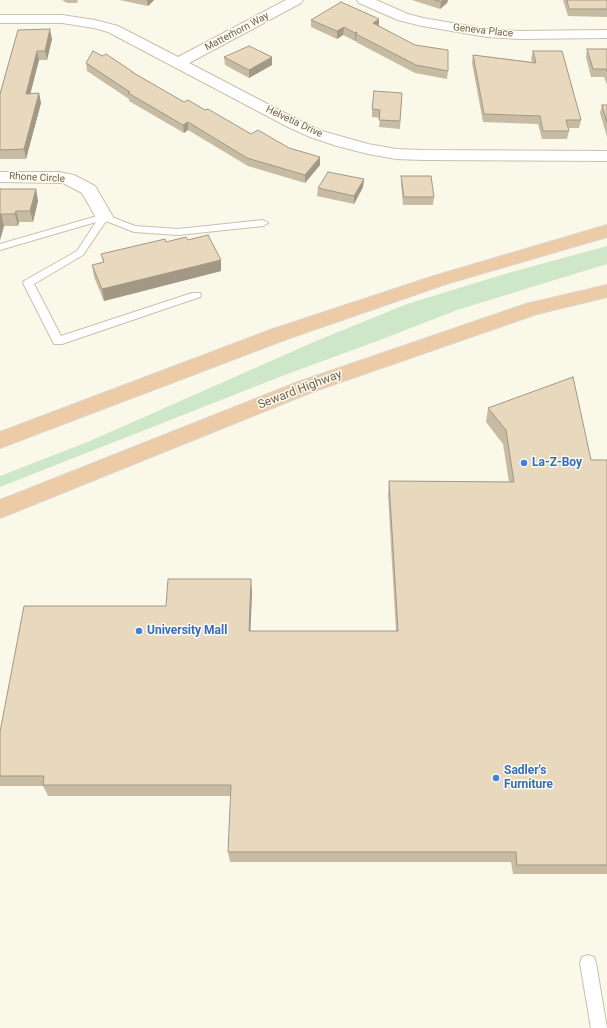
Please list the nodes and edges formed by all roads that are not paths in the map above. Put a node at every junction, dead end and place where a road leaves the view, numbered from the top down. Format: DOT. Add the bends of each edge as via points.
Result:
graph roads {
  1 [pos="296,0"];
  2 [pos="364,0"];
  3 [pos="0,18"];
  4 [pos="607,34"];
  5 [pos="178,63"];
  6 [pos="607,156"];
  7 [pos="0,177"];
  8 [pos="104,217"];
  9 [pos="263,222"];
  10 [pos="607,231"];
  11 [pos="0,247"];
  12 [pos="607,291"];
  13 [pos="196,295"];
  14 [pos="0,440"];
  15 [pos="0,509"];
  16 [pos="588,963"];
  17 [pos="598,1028"];
  1 -- 5 [label="street, Matterhorn Way"];
  2 -- 4 [label="street, Geneva Place" via="404,17 466,30 519,35"];
  3 -- 5 [label="street, Helvetia Drive" via="94,24 113,29"];
  5 -- 6 [label="street, Helvetia Drive" via="310,131 368,149 424,155"];
  7 -- 8 [label="street, Rhone Circle" via="68,179 89,190"];
  8 -- 9 [label="lane" via="134,229 178,232"];
  8 -- 11 [label="lane"];
  8 -- 13 [label="lane" via="80,253 28,283 58,341"];
  10 -- 14 [label="highway" via="440,280 280,334"];
  12 -- 15 [label="highway, Seward Highway" via="533,309 305,387"];
  16 -- 17 [label="lane"];
}
